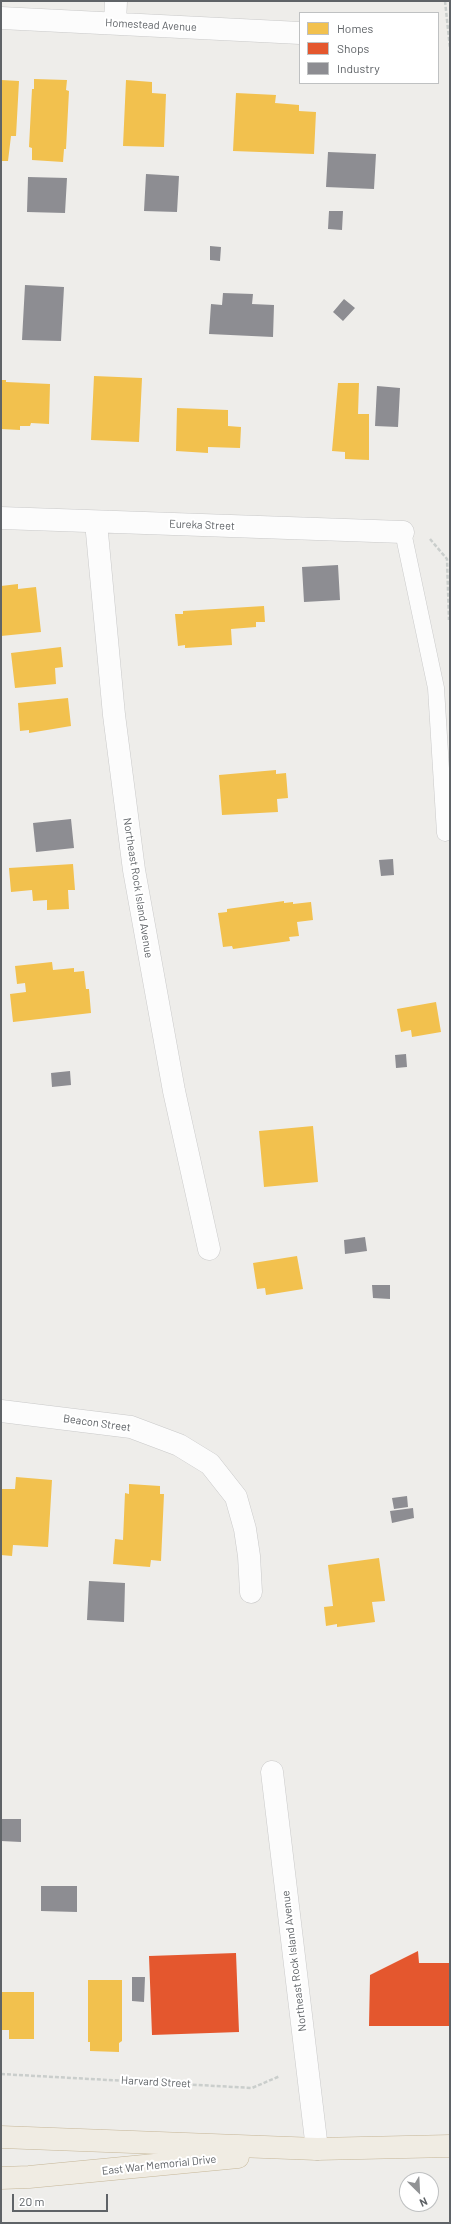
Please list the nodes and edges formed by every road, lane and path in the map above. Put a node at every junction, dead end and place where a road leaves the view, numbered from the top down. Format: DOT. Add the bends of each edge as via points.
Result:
graph roads {
  1 [pos="116,1"];
  2 [pos="445,1"];
  3 [pos="1,18"];
  4 [pos="115,23"];
  5 [pos="299,32"];
  6 [pos="450,48"];
  7 [pos="1,518"];
  8 [pos="96,522"];
  9 [pos="403,532"];
  10 [pos="445,833"];
  11 [pos="209,1249"];
  12 [pos="1,1411"];
  13 [pos="251,1592"];
  14 [pos="272,1772"];
  15 [pos="307,2066"];
  16 [pos="1,2074"];
  17 [pos="1,2137"];
  18 [pos="450,2146"];
  19 [pos="317,2149"];
  20 [pos="1,2178"];
  1 -- 4 [label="street"];
  2 -- 6 [label="path"];
  3 -- 4 [label="street, Homestead Avenue"];
  4 -- 5 [label="street, Homestead Avenue"];
  7 -- 8 [label="street, Eureka Street"];
  8 -- 9 [label="street, Eureka Street"];
  8 -- 11 [label="street, Northeast Rock Island Avenue" via="114,715 134,870 174,1091"];
  9 -- 10 [label="lane" via="436,688"];
  12 -- 13 [label="street, Beacon Street" via="131,1427 179,1445 210,1464 236,1497 245,1529"];
  14 -- 15 [label="street, Northeast Rock Island Avenue"];
  15 -- 16 [label="path, Harvard Street" via="252,2088"];
  15 -- 19 [label="street, Northeast Rock Island Avenue"];
  17 -- 19 [label="highway, East War Memorial Drive"];
  18 -- 19 [label="highway, East War Memorial Drive"];
  19 -- 20 [label="highway, East War Memorial Drive" via="29,2178"];
}
